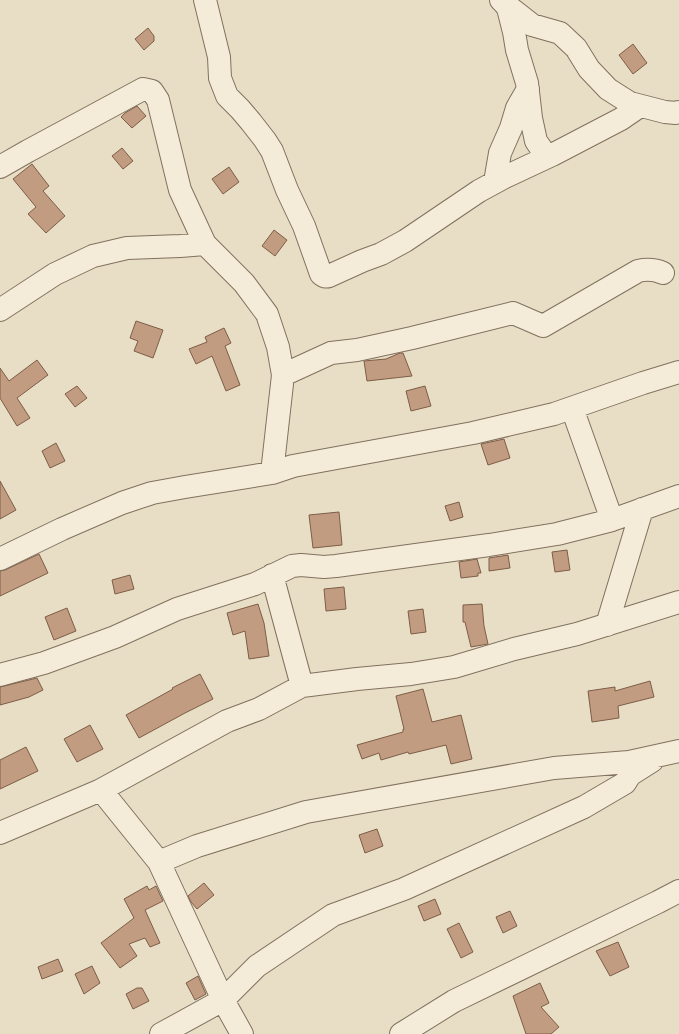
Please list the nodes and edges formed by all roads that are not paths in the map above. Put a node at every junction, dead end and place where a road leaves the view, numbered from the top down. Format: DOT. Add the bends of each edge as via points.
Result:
graph roads {
  1 [pos="205,0"];
  2 [pos="503,2"];
  3 [pos="528,89"];
  4 [pos="640,106"];
  5 [pos="679,112"];
  6 [pos="547,157"];
  7 [pos="0,167"];
  8 [pos="496,182"];
  9 [pos="205,244"];
  10 [pos="663,273"];
  11 [pos="0,310"];
  12 [pos="679,372"];
  13 [pos="283,375"];
  14 [pos="572,408"];
  15 [pos="272,473"];
  16 [pos="679,497"];
  17 [pos="642,509"];
  18 [pos="612,520"];
  19 [pos="632,541"];
  20 [pos="0,559"];
  21 [pos="272,575"];
  22 [pos="679,602"];
  23 [pos="607,625"];
  24 [pos="0,675"];
  25 [pos="302,686"];
  26 [pos="673,755"];
  27 [pos="101,790"];
  28 [pos="0,833"];
  29 [pos="159,862"];
  30 [pos="679,891"];
  31 [pos="223,1000"];
  32 [pos="161,1034"];
  33 [pos="242,1034"];
  34 [pos="401,1034"];
  1 -- 8 [label="street" via="219,57 220,78 227,96 251,122 272,151 323,277 381,254 405,241"];
  2 -- 3 [label="street" via="508,8"];
  2 -- 4 [label="street" via="532,25 560,33 576,48 589,69 608,89 630,103"];
  3 -- 6 [label="street" via="536,141"];
  3 -- 8 [label="street" via="517,108 500,153"];
  4 -- 5 [label="street" via="665,112"];
  4 -- 6 [label="street" via="621,119"];
  6 -- 8 [label="street"];
  7 -- 9 [label="street" via="143,89 152,91 158,100 180,190"];
  9 -- 11 [label="street" via="127,248 93,256 55,274"];
  9 -- 13 [label="street" via="244,283 267,314 278,347"];
  10 -- 13 [label="street" via="646,269 638,271 543,326 513,313 412,338 331,353"];
  12 -- 14 [label="street"];
  13 -- 15 [label="street"];
  14 -- 15 [label="street" via="473,433 293,466"];
  14 -- 18 [label="street"];
  15 -- 20 [label="street" via="152,493 62,528"];
  16 -- 17 [label="street"];
  16 -- 19 [label="street"];
  17 -- 18 [label="street"];
  17 -- 19 [label="street"];
  18 -- 21 [label="street" via="557,534 482,546 336,566 292,566"];
  19 -- 23 [label="street"];
  21 -- 24 [label="street" via="255,584 177,609 115,637 44,663"];
  21 -- 25 [label="street"];
  22 -- 23 [label="street"];
  23 -- 25 [label="street" via="454,667"];
  25 -- 27 [label="street" via="259,709 227,721"];
  26 -- 29 [label="street" via="629,762 554,768 306,812 197,846"];
  26 -- 31 [label="street" via="630,775 625,783 584,807 404,889 333,915 257,966"];
  27 -- 28 [label="street"];
  27 -- 29 [label="street"];
  29 -- 31 [label="street"];
  30 -- 34 [label="street" via="454,1001"];
  31 -- 32 [label="street"];
  31 -- 33 [label="street"];
}
